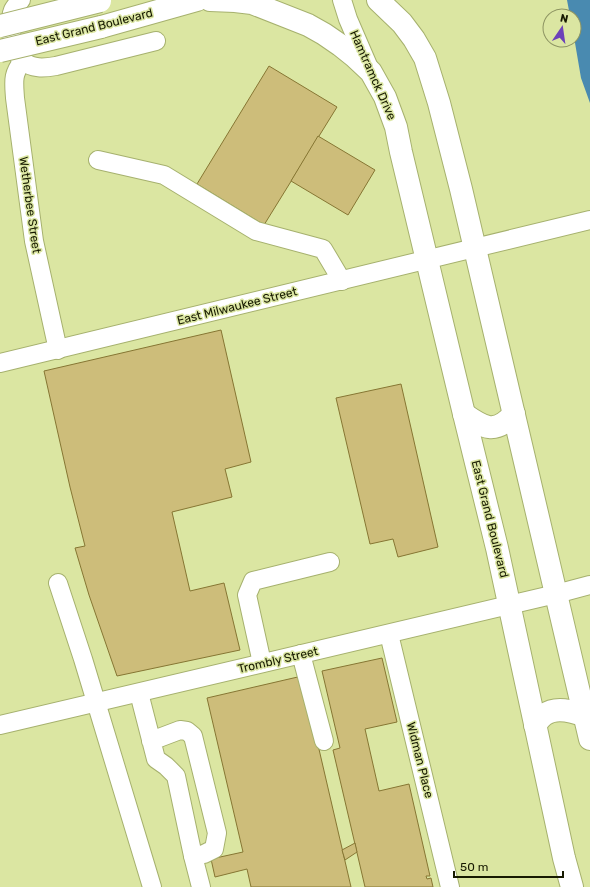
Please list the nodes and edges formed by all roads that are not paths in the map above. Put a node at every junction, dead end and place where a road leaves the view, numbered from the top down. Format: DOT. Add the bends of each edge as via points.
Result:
graph roads {
  1 [pos="21,0"];
  2 [pos="102,0"];
  3 [pos="197,0"];
  4 [pos="210,0"];
  5 [pos="342,0"];
  6 [pos="378,0"];
  7 [pos="0,26"];
  8 [pos="156,41"];
  9 [pos="0,51"];
  10 [pos="23,61"];
  11 [pos="371,72"];
  12 [pos="401,152"];
  13 [pos="98,160"];
  14 [pos="590,220"];
  15 [pos="475,248"];
  16 [pos="428,260"];
  17 [pos="342,281"];
  18 [pos="58,350"];
  19 [pos="0,363"];
  20 [pos="464,414"];
  21 [pos="514,414"];
  22 [pos="330,562"];
  23 [pos="58,583"];
  24 [pos="590,585"];
  25 [pos="556,594"];
  26 [pos="510,605"];
  27 [pos="389,634"];
  28 [pos="301,654"];
  29 [pos="262,663"];
  30 [pos="139,693"];
  31 [pos="96,703"];
  32 [pos="584,716"];
  33 [pos="535,724"];
  34 [pos="0,725"];
  35 [pos="590,739"];
  36 [pos="151,741"];
  37 [pos="324,741"];
  38 [pos="193,856"];
  39 [pos="152,887"];
  40 [pos="201,887"];
  41 [pos="450,887"];
  42 [pos="572,887"];
  1 -- 10 [label="street" via="13,10 11,27 14,45"];
  2 -- 7 [label="main road, East Grand Boulevard, bridge"];
  3 -- 9 [label="main road, East Grand Boulevard, bridge" via="101,27"];
  4 -- 11 [label="main road" via="252,3 308,25 340,45"];
  5 -- 11 [label="street, Hamtramck Drive"];
  6 -- 15 [label="main road" via="402,23 425,58 439,103"];
  8 -- 10 [label="street, East Grand Boulevard" via="48,67 41,68"];
  10 -- 18 [label="street, Wetherbee Street" via="14,79 15,98 34,241"];
  11 -- 12 [label="main road, Hamtramck Drive" via="385,97 396,127"];
  12 -- 16 [label="main road, East Grand Boulevard"];
  13 -- 17 [label="street" via="164,175 256,231 323,249"];
  14 -- 15 [label="street, East Milwaukee Street"];
  15 -- 16 [label="street, East Milwaukee Street"];
  15 -- 21 [label="main road"];
  16 -- 17 [label="street, East Milwaukee Street"];
  16 -- 20 [label="main road, East Grand Boulevard"];
  17 -- 18 [label="street, East Milwaukee Street"];
  18 -- 19 [label="street, East Milwaukee Street"];
  20 -- 21 [label="main road" via="478,424 488,427 507,422"];
  20 -- 26 [label="main road, East Grand Boulevard"];
  21 -- 25 [label="main road"];
  22 -- 29 [label="street" via="253,581 247,595"];
  23 -- 31 [label="street"];
  24 -- 25 [label="street, Trombly Street"];
  25 -- 26 [label="street, Trombly Street"];
  25 -- 32 [label="main road"];
  26 -- 27 [label="street, Trombly Street"];
  26 -- 33 [label="main road, East Grand Boulevard"];
  27 -- 28 [label="street, Trombly Street"];
  27 -- 41 [label="street, Widman Place"];
  28 -- 29 [label="street, Trombly Street"];
  28 -- 37 [label="street"];
  29 -- 30 [label="street, Trombly Street"];
  30 -- 31 [label="street, Trombly Street"];
  30 -- 36 [label="street"];
  31 -- 34 [label="street, Trombly Street"];
  31 -- 39 [label="street"];
  32 -- 33 [label="main road" via="570,710 554,710"];
  32 -- 35 [label="main road"];
  33 -- 42 [label="main road, East Grand Boulevard"];
  36 -- 38 [label="street" via="156,759 176,776"];
  36 -- 38 [label="street" via="180,730 187,731 193,736 217,833 214,849"];
  38 -- 40 [label="street"];
}
